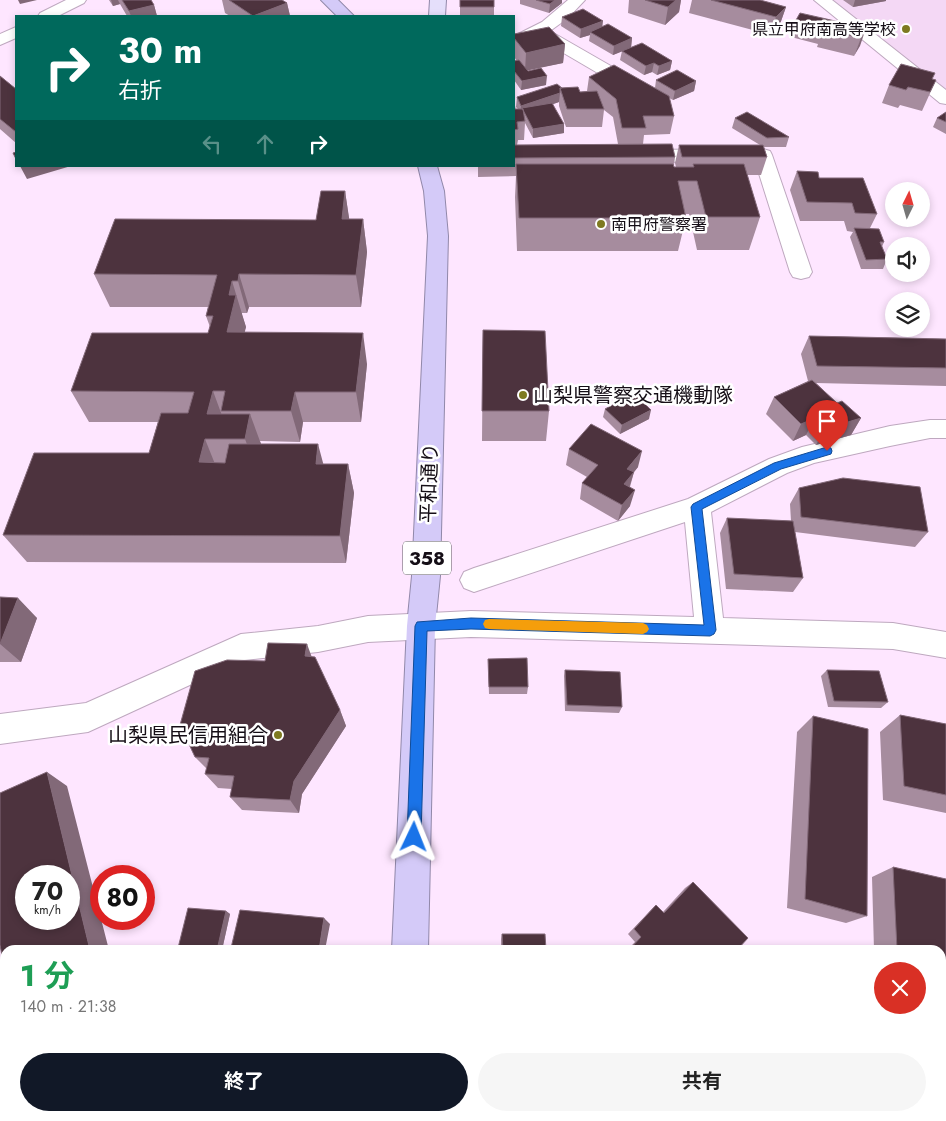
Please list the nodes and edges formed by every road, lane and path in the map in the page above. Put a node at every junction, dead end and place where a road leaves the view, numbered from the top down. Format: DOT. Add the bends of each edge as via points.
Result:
graph roads {
  1 [pos="78,0"];
  2 [pos="329,0"];
  3 [pos="438,0"];
  4 [pos="578,0"];
  5 [pos="822,0"];
  6 [pos="48,15"];
  7 [pos="345,15"];
  8 [pos="437,15"];
  9 [pos="15,32"];
  10 [pos="540,32"];
  11 [pos="0,40"];
  12 [pos="515,42"];
  13 [pos="631,85"];
  14 [pos="946,98"];
  15 [pos="618,156"];
  16 [pos="426,167"];
  17 [pos="801,272"];
  18 [pos="946,429"];
  19 [pos="697,507"];
  20 [pos="474,580"];
  21 [pos="421,626"];
  22 [pos="710,630"];
  23 [pos="946,645"];
  24 [pos="0,729"];
  25 [pos="410,945"];
  1 -- 6 [label="street"];
  2 -- 7 [label="highway"];
  3 -- 8 [label="main road"];
  4 -- 10 [label="street"];
  5 -- 14 [label="street"];
  9 -- 11 [label="street"];
  10 -- 12 [label="street"];
  10 -- 13 [label="street"];
  15 -- 17 [label="street" via="763,155"];
  16 -- 21 [label="highway, 平和通り / 358" via="434,191 438,236 426,576"];
  18 -- 19 [label="street" via="890,436 811,454 778,466"];
  19 -- 20 [label="street"];
  19 -- 22 [label="street"];
  21 -- 22 [label="street" via="471,624"];
  21 -- 24 [label="street" via="368,629 318,639 241,647 88,716"];
  21 -- 25 [label="highway, 平和通り / 358"];
  22 -- 23 [label="street" via="893,636"];
}
